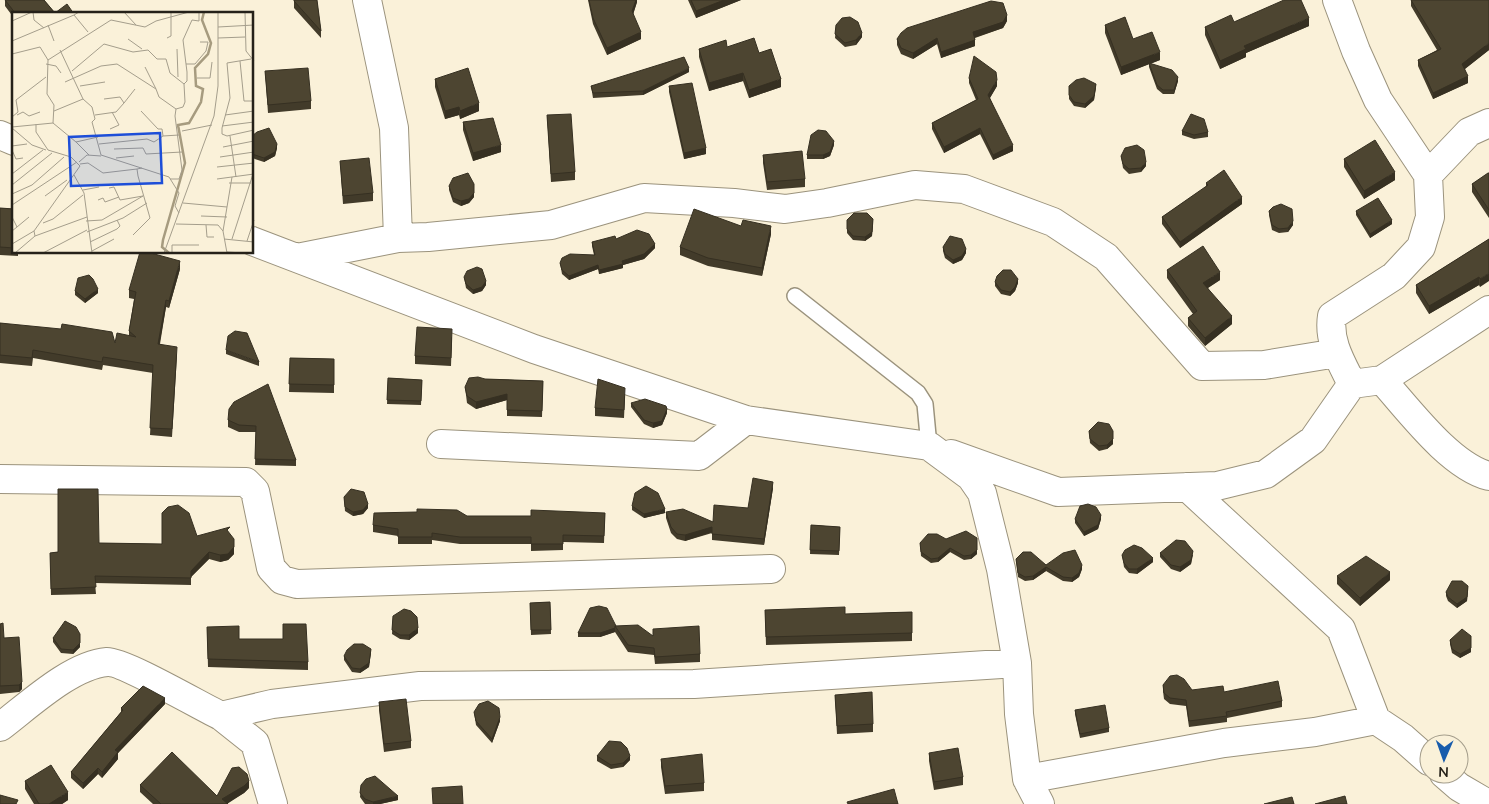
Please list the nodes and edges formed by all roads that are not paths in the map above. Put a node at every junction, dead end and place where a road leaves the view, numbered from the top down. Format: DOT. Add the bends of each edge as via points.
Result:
graph roads {
  1 [pos="367,0"];
  2 [pos="1337,0"];
  3 [pos="1489,123"];
  4 [pos="0,135"];
  5 [pos="12,140"];
  6 [pos="1428,175"];
  7 [pos="398,238"];
  8 [pos="254,242"];
  9 [pos="297,258"];
  10 [pos="795,296"];
  11 [pos="1489,310"];
  12 [pos="1337,352"];
  13 [pos="1382,380"];
  14 [pos="1352,384"];
  15 [pos="746,420"];
  16 [pos="441,444"];
  17 [pos="929,446"];
  18 [pos="1489,476"];
  19 [pos="0,479"];
  20 [pos="1187,488"];
  21 [pos="771,569"];
  22 [pos="1017,663"];
  23 [pos="221,716"];
  24 [pos="1376,720"];
  25 [pos="0,727"];
  26 [pos="1419,752"];
  27 [pos="1027,779"];
  28 [pos="1456,784"];
  29 [pos="273,804"];
  30 [pos="1040,804"];
  31 [pos="1488,804"];
  1 -- 7 [label="street" via="394,128"];
  2 -- 6 [label="street" via="1378,100"];
  3 -- 6 [label="street" via="1469,132"];
  4 -- 5 [label="street"];
  6 -- 12 [label="street" via="1430,217 1421,247 1394,276 1332,316 1330,331"];
  7 -- 9 [label="street"];
  7 -- 12 [label="street" via="551,225 644,198 786,209 915,185 964,189 1053,222 1106,257 1202,366 1264,365"];
  8 -- 9 [label="street"];
  9 -- 15 [label="street" via="534,349"];
  10 -- 17 [label="lane" via="918,393 925,404"];
  11 -- 13 [label="street"];
  12 -- 14 [label="street"];
  13 -- 14 [label="street"];
  13 -- 18 [label="street" via="1432,437 1475,472"];
  14 -- 20 [label="street" via="1313,440 1266,474 1217,486"];
  15 -- 16 [label="street" via="699,456"];
  15 -- 17 [label="street"];
  17 -- 20 [label="street" via="1058,492"];
  17 -- 22 [label="street" via="971,477 982,493 1001,569"];
  19 -- 21 [label="street" via="246,482 255,491 271,568 282,580 297,584"];
  20 -- 24 [label="street" via="1341,630"];
  22 -- 23 [label="street" via="694,684 420,686 272,704"];
  22 -- 27 [label="street"];
  23 -- 25 [label="street" via="136,672 108,662 76,672"];
  23 -- 29 [label="street" via="254,744"];
  24 -- 26 [label="street"];
  24 -- 27 [label="street" via="1315,732 1224,743"];
  27 -- 30 [label="street"];
  28 -- 31 [label="street"];
}
